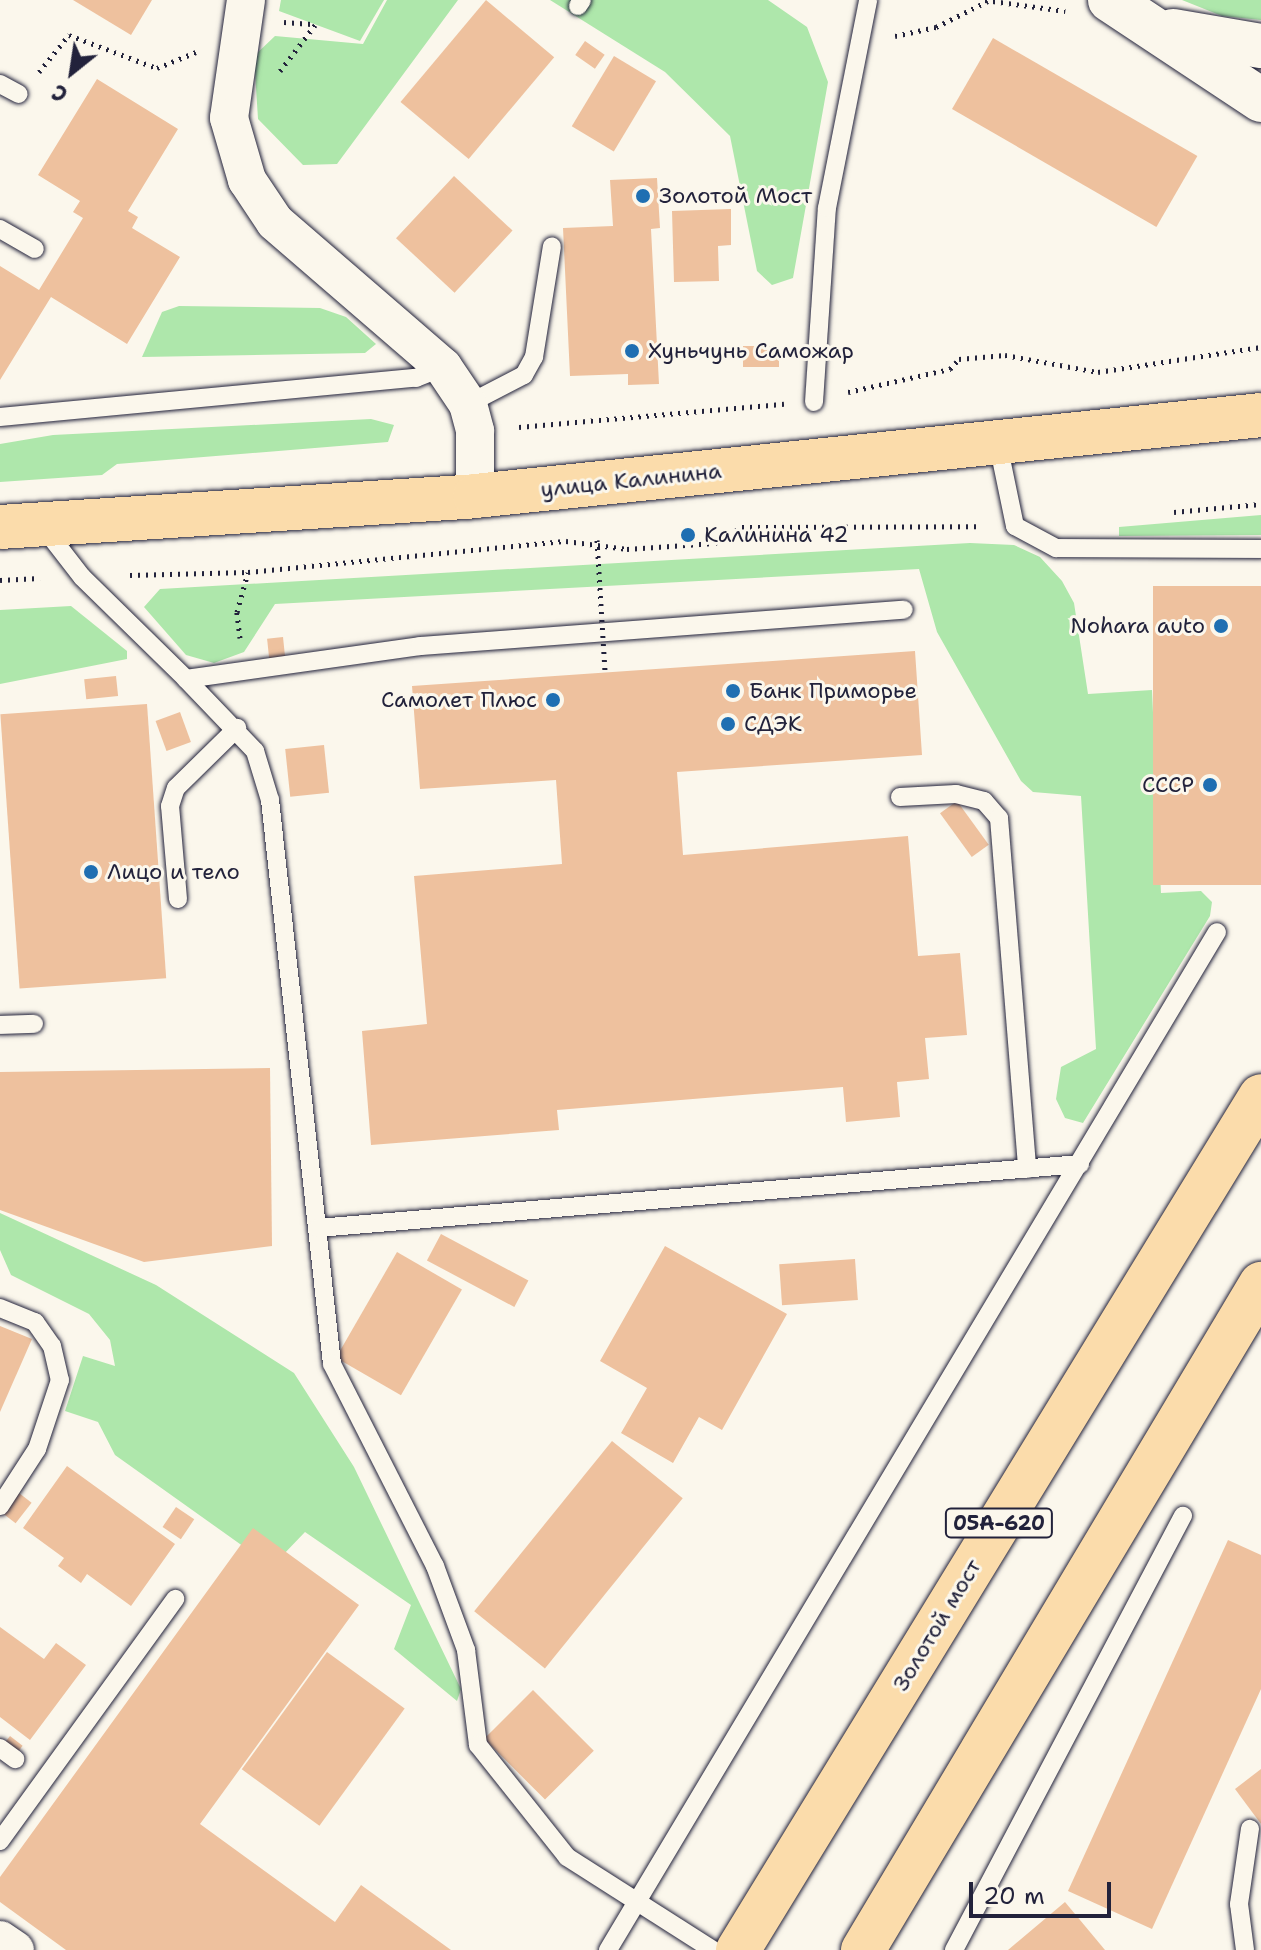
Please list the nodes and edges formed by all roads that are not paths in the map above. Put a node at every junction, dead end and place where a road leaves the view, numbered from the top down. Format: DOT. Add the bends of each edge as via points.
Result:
graph roads {
  1 [pos="868,0"];
  2 [pos="1091,7"];
  3 [pos="244,14"];
  4 [pos="1159,29"];
  5 [pos="1261,46"];
  6 [pos="0,84"];
  7 [pos="19,94"];
  8 [pos="1261,100"];
  9 [pos="0,229"];
  10 [pos="552,246"];
  11 [pos="35,249"];
  12 [pos="443,367"];
  13 [pos="814,402"];
  14 [pos="1261,415"];
  15 [pos="0,417"];
  16 [pos="472,417"];
  17 [pos="998,444"];
  18 [pos="475,496"];
  19 [pos="21,525"];
  20 [pos="1261,549"];
  21 [pos="904,610"];
  22 [pos="186,679"];
  23 [pos="237,728"];
  24 [pos="900,797"];
  25 [pos="178,899"];
  26 [pos="1217,932"];
  27 [pos="34,1024"];
  28 [pos="0,1025"];
  29 [pos="1261,1096"];
  30 [pos="1080,1164"];
  31 [pos="1027,1169"];
  32 [pos="318,1228"];
  33 [pos="1261,1284"];
  34 [pos="0,1308"];
  35 [pos="0,1506"];
  36 [pos="1183,1516"];
  37 [pos="175,1599"];
  38 [pos="1250,1829"];
  39 [pos="0,1841"];
  40 [pos="633,1902"];
  41 [pos="0,1940"];
  42 [pos="15,1950"];
  43 [pos="608,1950"];
  44 [pos="713,1950"];
  45 [pos="738,1950"];
  46 [pos="863,1950"];
  47 [pos="954,1950"];
  48 [pos="1245,1950"];
  1 -- 13 [label="lane" via="827,208"];
  2 -- 4 [label="main road"];
  3 -- 12 [label="street" via="229,118 247,180 275,222"];
  4 -- 5 [label="main road"];
  4 -- 8 [label="main road"];
  6 -- 7 [label="lane"];
  9 -- 11 [label="lane"];
  10 -- 16 [label="lane" via="534,357 524,375"];
  12 -- 15 [label="lane" via="416,378"];
  12 -- 16 [label="street"];
  14 -- 17 [label="main road, улица Калинина"];
  16 -- 18 [label="street"];
  17 -- 18 [label="main road, улица Калинина"];
  17 -- 20 [label="lane" via="1015,526 1071,554"];
  18 -- 19 [label="main road, улица Калинина"];
  19 -- 22 [label="lane"];
  21 -- 22 [label="lane" via="420,646"];
  22 -- 23 [label="lane"];
  23 -- 25 [label="lane" via="176,788 170,806"];
  23 -- 32 [label="lane" via="255,751 270,800"];
  24 -- 31 [label="lane" via="956,794 984,801 999,818"];
  26 -- 30 [label="lane"];
  27 -- 28 [label="lane"];
  29 -- 45 [label="main road, Золотой мост / 05А-620"];
  30 -- 31 [label="lane"];
  30 -- 40 [label="lane"];
  31 -- 32 [label="lane"];
  32 -- 40 [label="lane" via="332,1364 435,1566 466,1650 478,1745 567,1857"];
  33 -- 46 [label="main road"];
  34 -- 35 [label="lane" via="35,1322 52,1346 60,1380 37,1449"];
  36 -- 47 [label="lane"];
  37 -- 39 [label="lane"];
  38 -- 48 [label="lane" via="1239,1904"];
  40 -- 43 [label="lane"];
  40 -- 44 [label="lane"];
  41 -- 42 [label="street"];
}
